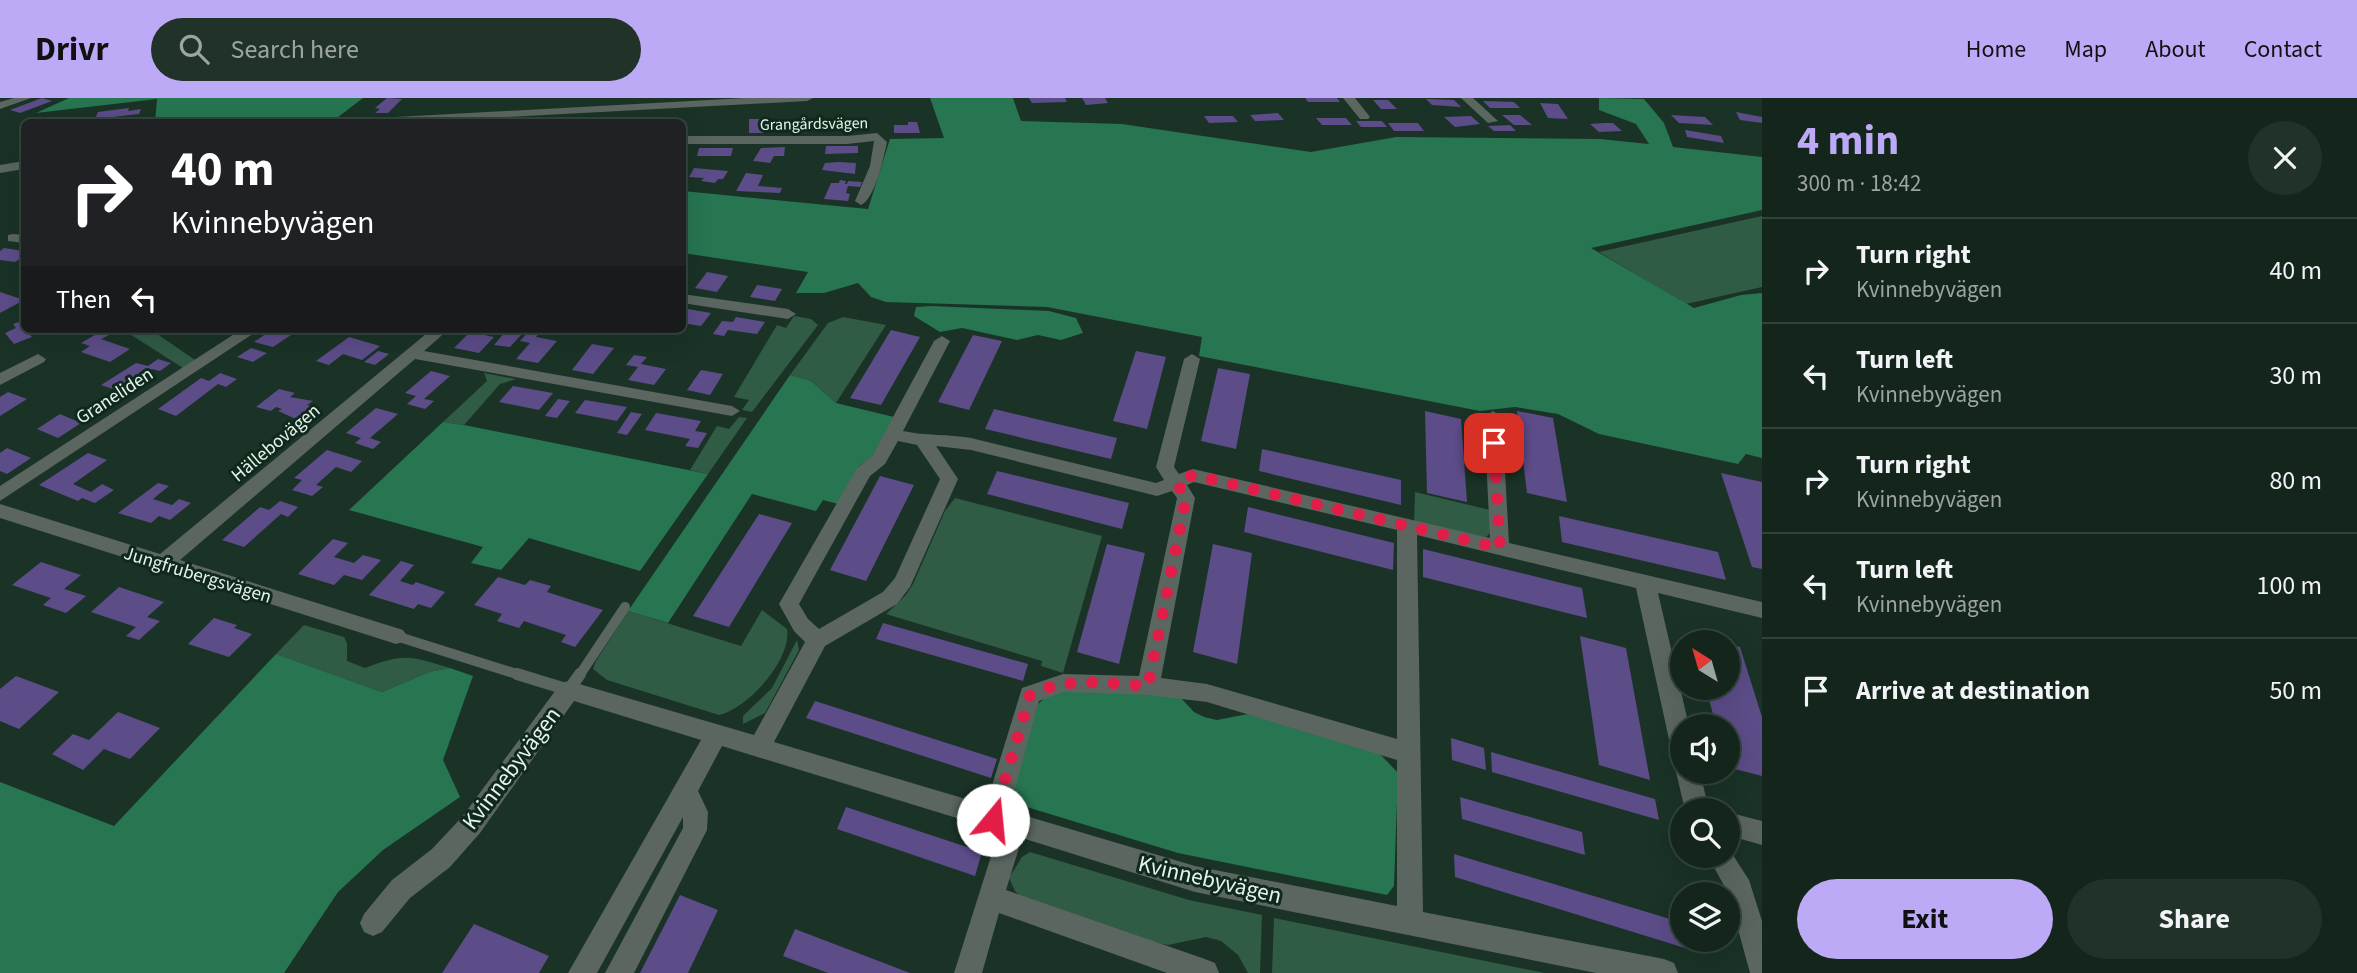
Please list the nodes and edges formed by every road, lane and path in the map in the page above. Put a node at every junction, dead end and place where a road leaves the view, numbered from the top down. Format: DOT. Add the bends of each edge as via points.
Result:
graph roads {
  1 [pos="24,98"];
  2 [pos="807,98"];
  3 [pos="1349,98"];
  4 [pos="1467,98"];
  5 [pos="0,106"];
  6 [pos="630,107"];
  7 [pos="1364,117"];
  8 [pos="413,119"];
  9 [pos="620,119"];
  10 [pos="1492,121"];
  11 [pos="686,140"];
  12 [pos="21,166"];
  13 [pos="0,169"];
  14 [pos="861,201"];
  15 [pos="686,299"];
  16 [pos="788,314"];
  17 [pos="246,333"];
  18 [pos="438,333"];
  19 [pos="942,341"];
  20 [pos="414,354"];
  21 [pos="37,359"];
  22 [pos="1192,359"];
  23 [pos="0,380"];
  24 [pos="732,411"];
  25 [pos="1493,417"];
  26 [pos="893,434"];
  27 [pos="923,441"];
  28 [pos="1177,483"];
  29 [pos="0,495"];
  30 [pos="0,511"];
  31 [pos="1407,527"];
  32 [pos="1500,548"];
  33 [pos="163,563"];
  34 [pos="1645,582"];
  35 [pos="625,607"];
  36 [pos="1762,610"];
  37 [pos="396,636"];
  38 [pos="817,640"];
  39 [pos="1148,686"];
  40 [pos="569,690"];
  41 [pos="1675,714"];
  42 [pos="716,736"];
  43 [pos="759,748"];
  44 [pos="1408,753"];
  45 [pos="685,790"];
  46 [pos="1003,823"];
  47 [pos="1740,827"];
  48 [pos="1762,833"];
  49 [pos="1728,868"];
  50 [pos="990,897"];
  51 [pos="1410,921"];
  52 [pos="373,923"];
  53 [pos="1762,969"];
  54 [pos="582,973"];
  55 [pos="619,973"];
  56 [pos="968,973"];
  57 [pos="1205,973"];
  58 [pos="1664,973"];
  1 -- 5 [label="street"];
  2 -- 6 [label="street"];
  3 -- 7 [label="street"];
  4 -- 10 [label="street"];
  6 -- 8 [label="street"];
  6 -- 9 [label="street"];
  11 -- 14 [label="street, Grangårdsvägen" via="877,137 881,142 876,166"];
  12 -- 13 [label="street"];
  15 -- 16 [label="street"];
  17 -- 29 [label="street, Graneliden"];
  18 -- 20 [label="street, Hällebovägen"];
  19 -- 26 [label="street"];
  20 -- 24 [label="street"];
  20 -- 33 [label="street, Hällebovägen"];
  21 -- 23 [label="street"];
  22 -- 28 [label="street" via="1165,467"];
  25 -- 32 [label="street"];
  26 -- 27 [label="street"];
  26 -- 38 [label="street" via="879,460 863,472 789,604 792,614"];
  27 -- 28 [label="street" via="971,444 1157,490"];
  27 -- 38 [label="street" via="949,479 903,582 890,598"];
  28 -- 31 [label="street" via="1193,475"];
  28 -- 39 [label="street" via="1186,498"];
  30 -- 33 [label="street, Jungfrubergsvägen"];
  31 -- 32 [label="street"];
  31 -- 44 [label="street"];
  32 -- 34 [label="street"];
  33 -- 37 [label="street, Jungfrubergsvägen"];
  34 -- 36 [label="street"];
  34 -- 41 [label="street"];
  35 -- 40 [label="lane"];
  37 -- 40 [label="lane"];
  38 -- 43 [label="street"];
  39 -- 44 [label="street" via="1207,693"];
  39 -- 46 [label="street" via="1063,682 1030,695"];
  40 -- 42 [label="street, Kvinnebyvägen"];
  40 -- 52 [label="street, Kvinnebyvägen" via="471,825 442,858 401,889"];
  42 -- 43 [label="street, Kvinnebyvägen"];
  42 -- 45 [label="street"];
  43 -- 46 [label="street, Kvinnebyvägen"];
  44 -- 51 [label="street"];
  45 -- 54 [label="street"];
  45 -- 55 [label="street" via="696,812 695,830"];
  46 -- 50 [label="street"];
  46 -- 51 [label="street, Kvinnebyvägen" via="1195,879"];
  47 -- 48 [label="street"];
  49 -- 53 [label="street" via="1740,889"];
  50 -- 56 [label="street"];
  50 -- 57 [label="street"];
  51 -- 58 [label="street, Kvinnebyvägen"];
}
